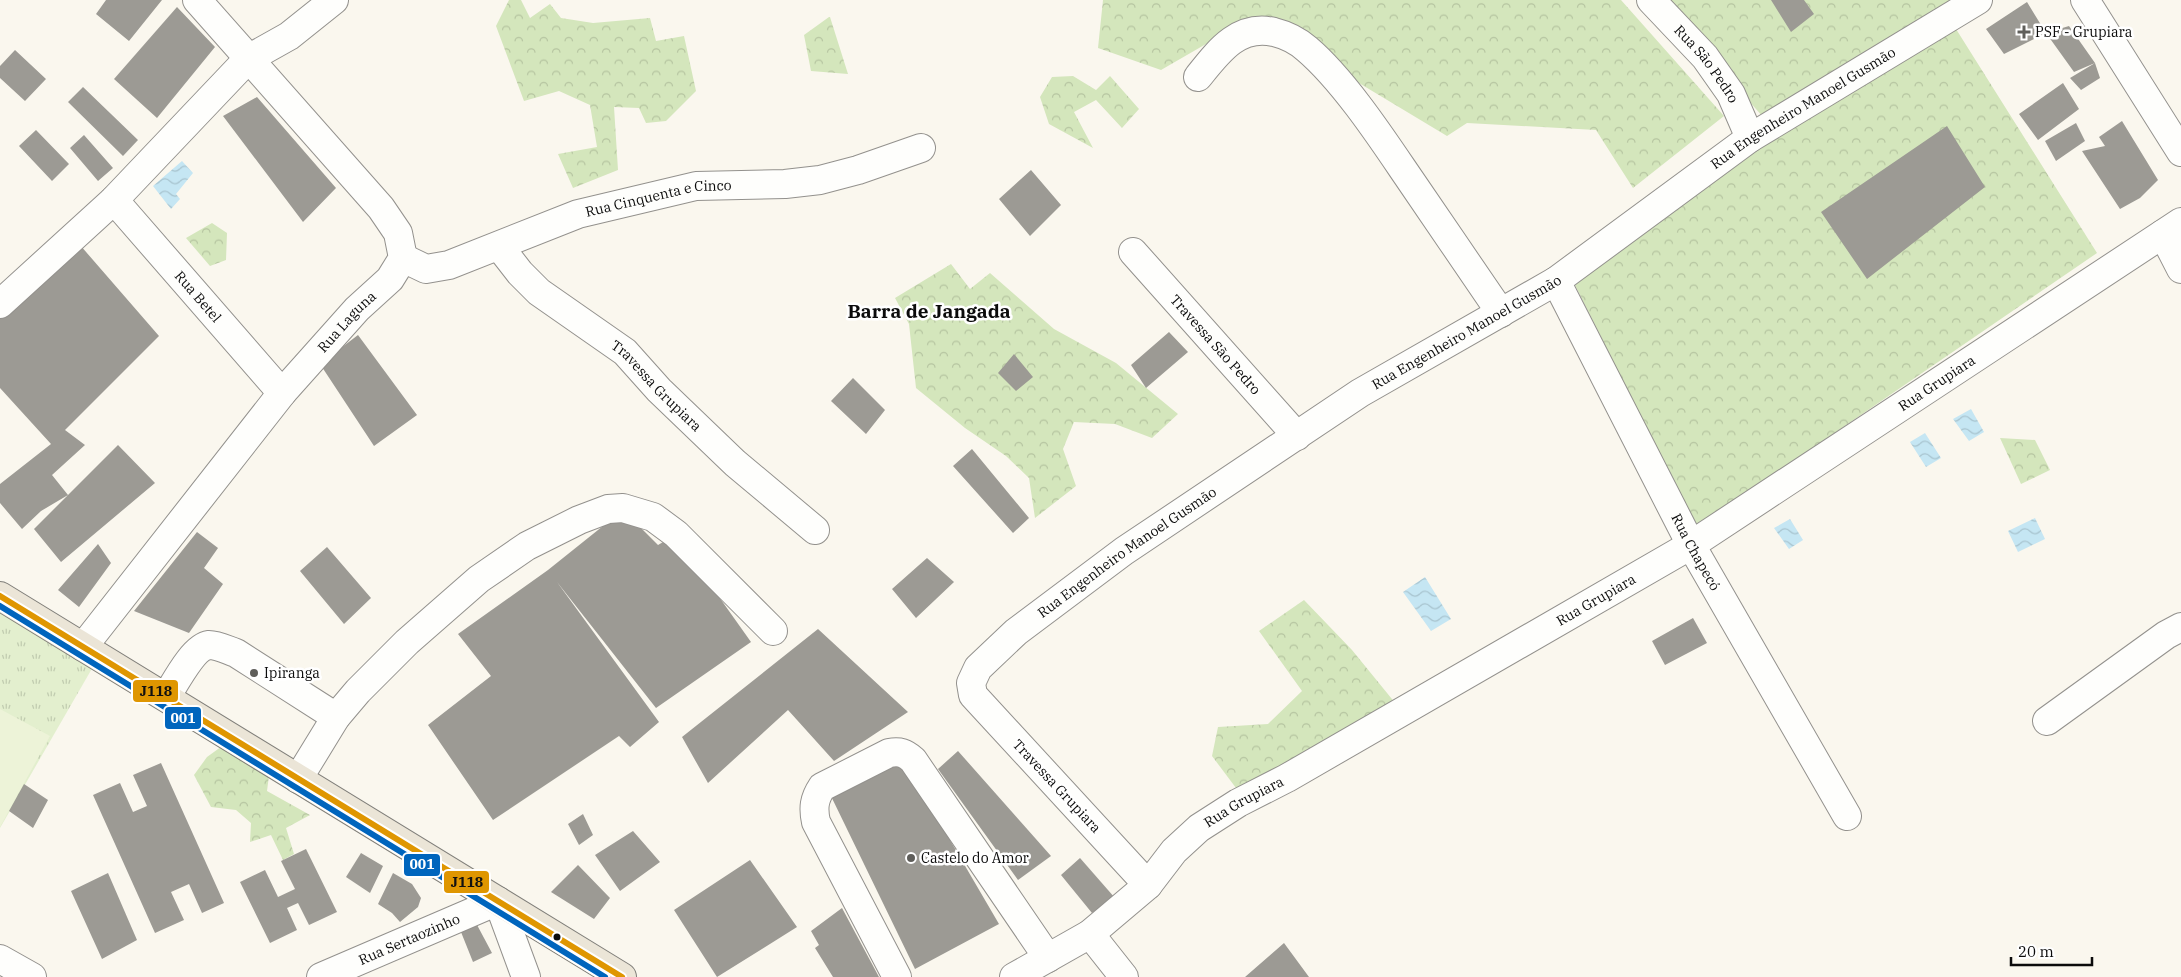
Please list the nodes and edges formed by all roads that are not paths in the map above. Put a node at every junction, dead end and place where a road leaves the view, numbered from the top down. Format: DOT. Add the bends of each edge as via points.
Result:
graph roads {
  1 [pos="197,0"];
  2 [pos="334,0"];
  3 [pos="1650,0"];
  4 [pos="1978,0"];
  5 [pos="2085,0"];
  6 [pos="248,59"];
  7 [pos="1198,78"];
  8 [pos="1750,138"];
  9 [pos="922,148"];
  10 [pos="2181,152"];
  11 [pos="114,200"];
  12 [pos="2172,228"];
  13 [pos="500,246"];
  14 [pos="1133,252"];
  15 [pos="403,258"];
  16 [pos="2181,269"];
  17 [pos="1556,281"];
  18 [pos="0,304"];
  19 [pos="1501,313"];
  20 [pos="282,393"];
  21 [pos="1297,436"];
  22 [pos="814,530"];
  23 [pos="1691,545"];
  24 [pos="0,596"];
  25 [pos="2181,627"];
  26 [pos="772,631"];
  27 [pos="83,647"];
  28 [pos="971,683"];
  29 [pos="166,697"];
  30 [pos="336,717"];
  31 [pos="2046,721"];
  32 [pos="298,779"];
  33 [pos="1847,816"];
  34 [pos="1148,885"];
  35 [pos="498,900"];
  36 [pos="1090,934"];
  37 [pos="0,958"];
  38 [pos="1048,958"];
  39 [pos="32,977"];
  40 [pos="321,977"];
  41 [pos="526,977"];
  42 [pos="622,977"];
  43 [pos="897,977"];
  44 [pos="1014,977"];
  45 [pos="1124,977"];
  1 -- 6 [label="street"];
  2 -- 6 [label="street" via="289,36"];
  3 -- 8 [label="street, Rua São Pedro" via="1705,57 1731,94"];
  4 -- 8 [label="street, Rua Engenheiro Manoel Gusmão"];
  5 -- 10 [label="street"];
  6 -- 11 [label="street"];
  6 -- 15 [label="street" via="381,208 398,233"];
  7 -- 19 [label="street" via="1235,36 1256,31 1273,32 1289,37 1308,50 1374,127"];
  8 -- 17 [label="street, Rua Engenheiro Manoel Gusmão"];
  9 -- 13 [label="street, Rua Cinquenta e Cinco" via="820,180 696,186 578,214"];
  11 -- 18 [label="street"];
  11 -- 20 [label="street, Rua Betel"];
  12 -- 16 [label="street"];
  12 -- 23 [label="street, Rua Grupiara"];
  13 -- 15 [label="street, Rua Cinquenta e Cinco" via="449,265 426,268"];
  13 -- 22 [label="street, Travessa Grupiara" via="539,292 625,352 659,390 736,463"];
  14 -- 21 [label="street, Travessa São Pedro"];
  15 -- 20 [label="street, Rua Laguna" via="390,279 357,309"];
  17 -- 19 [label="street, Rua Engenheiro Manoel Gusmão"];
  17 -- 23 [label="street, Rua Chapecó"];
  19 -- 21 [label="street, Rua Engenheiro Manoel Gusmão" via="1360,393"];
  20 -- 27 [label="street, Rua Laguna"];
  21 -- 28 [label="street, Rua Engenheiro Manoel Gusmão" via="1124,551 1016,632 978,668"];
  23 -- 33 [label="street, Rua Chapecó"];
  23 -- 34 [label="street, Rua Grupiara" via="1238,803 1199,828 1174,850"];
  24 -- 27 [label="main road"];
  25 -- 31 [label="street"];
  26 -- 30 [label="street" via="676,534 653,517 623,508 608,509 527,546 478,579 406,642"];
  27 -- 29 [label="main road"];
  28 -- 34 [label="street, Travessa Grupiara" via="973,695 979,702"];
  29 -- 30 [label="street" via="199,650 207,645 219,646 236,653"];
  29 -- 32 [label="main road"];
  30 -- 32 [label="street"];
  32 -- 35 [label="main road"];
  34 -- 36 [label="street, Rua Grupiara"];
  35 -- 40 [label="street, Rua Sertaozinho"];
  35 -- 41 [label="street"];
  35 -- 42 [label="main road"];
  36 -- 38 [label="street, Rua Grupiara"];
  36 -- 45 [label="street"];
  37 -- 39 [label="street"];
  38 -- 43 [label="street" via="913,760 906,754 889,753 822,787 813,809 816,822"];
  38 -- 44 [label="street, Rua Grupiara"];
}
